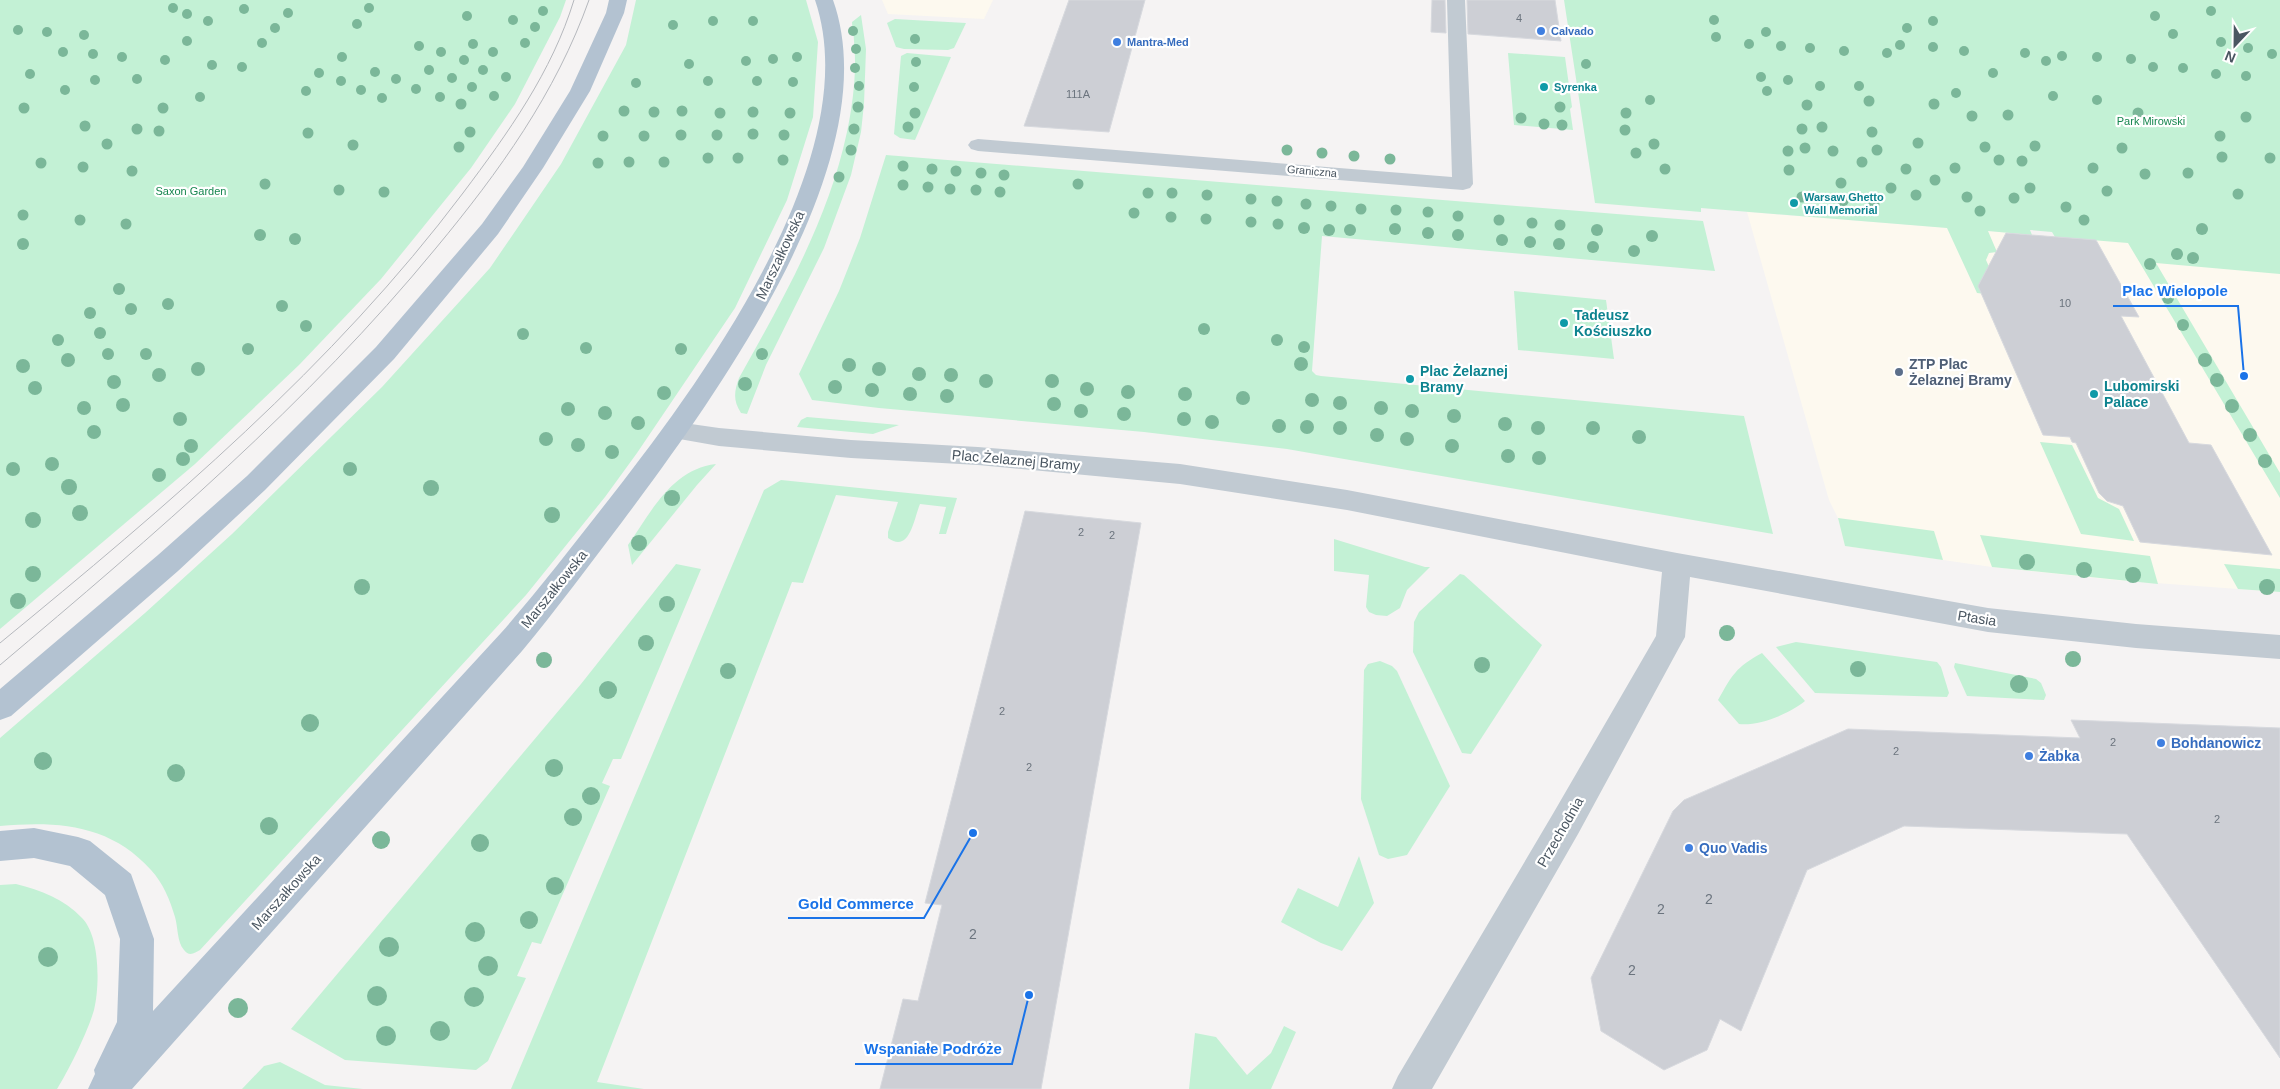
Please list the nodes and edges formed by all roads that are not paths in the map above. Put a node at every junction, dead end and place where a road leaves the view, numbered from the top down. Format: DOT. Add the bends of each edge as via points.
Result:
graph roads {
  1 [pos="618,0"];
  2 [pos="824,0"];
  3 [pos="1456,0"];
  4 [pos="978,144"];
  5 [pos="677,430"];
  6 [pos="1677,564"];
  7 [pos="2280,647"];
  8 [pos="0,708"];
  9 [pos="0,846"];
  10 [pos="103,1089"];
  11 [pos="107,1089"];
  12 [pos="1411,1089"];
  1 -- 8 [label="main road" via="580,91 533,168 490,229 385,354 241,496"];
  2 -- 5 [label="main road, Marszałkowska" via="834,51 833,93 824,144 804,207 745,326"];
  3 -- 4 [label="street, Graniczna" via="1463,184"];
  5 -- 6 [label="street, Plac Żelaznej Bramy" via="795,444 1180,474 1347,500"];
  5 -- 11 [label="main road, Marszałkowska" via="565,578 480,679"];
  6 -- 7 [label="street, Ptasia" via="1988,620"];
  6 -- 12 [label="street, Przechodnia" via="1670,637"];
  9 -- 10 [label="main road" via="34,843 78,852 119,885 137,939 135,1025"];
}
